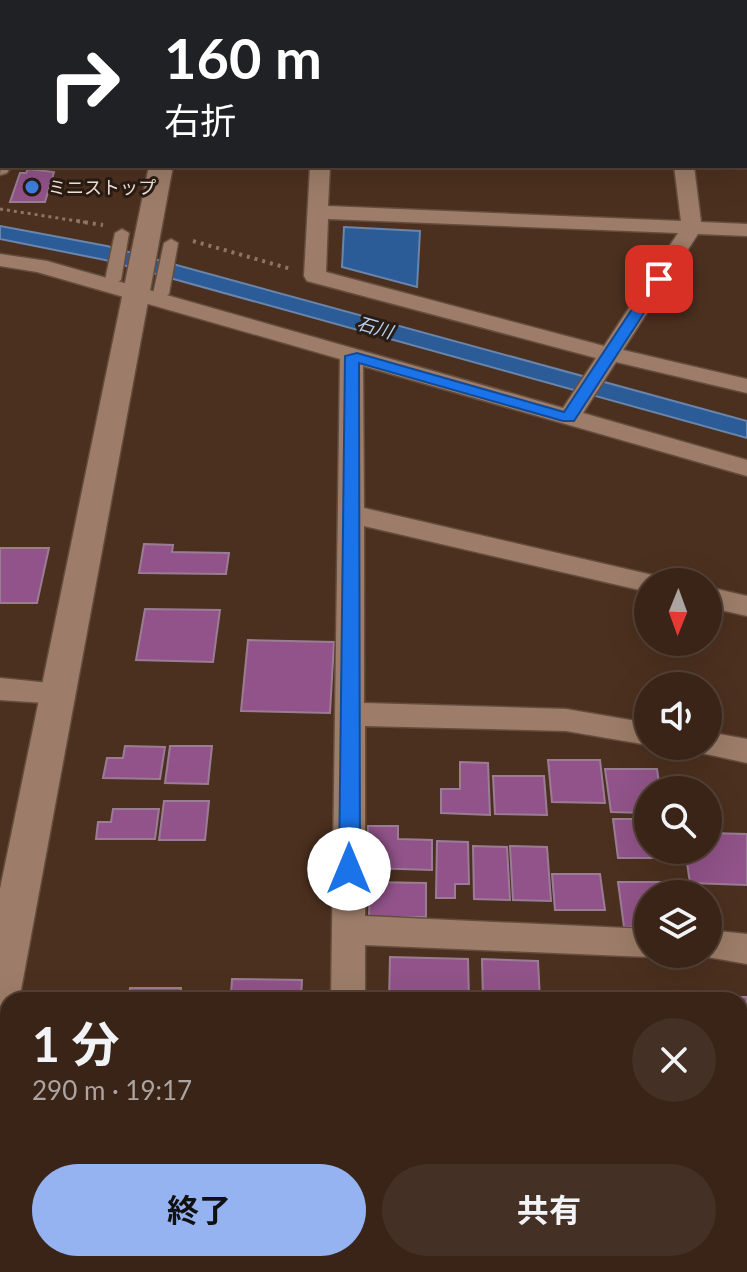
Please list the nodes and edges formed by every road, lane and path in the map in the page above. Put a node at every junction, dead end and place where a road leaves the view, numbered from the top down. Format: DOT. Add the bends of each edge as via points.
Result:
graph roads {
  1 [pos="161,168"];
  2 [pos="320,168"];
  3 [pos="684,168"];
  4 [pos="0,209"];
  5 [pos="318,212"];
  6 [pos="692,228"];
  7 [pos="747,230"];
  8 [pos="147,236"];
  9 [pos="0,260"];
  10 [pos="315,276"];
  11 [pos="137,290"];
  12 [pos="352,356"];
  13 [pos="607,357"];
  14 [pos="747,386"];
  15 [pos="568,418"];
  16 [pos="747,468"];
  17 [pos="351,514"];
  18 [pos="634,580"];
  19 [pos="722,600"];
  20 [pos="747,606"];
  21 [pos="0,689"];
  22 [pos="60,693"];
  23 [pos="350,714"];
  24 [pos="634,732"];
  25 [pos="722,747"];
  26 [pos="747,751"];
  27 [pos="349,930"];
  28 [pos="634,942"];
  29 [pos="722,946"];
  30 [pos="747,949"];
  31 [pos="0,990"];
  32 [pos="348,992"];
  1 -- 8 [label="street"];
  2 -- 5 [label="street"];
  3 -- 6 [label="street"];
  4 -- 8 [label="path"];
  5 -- 6 [label="street"];
  5 -- 10 [label="street"];
  6 -- 7 [label="street"];
  6 -- 13 [label="street"];
  8 -- 10 [label="path"];
  8 -- 11 [label="street"];
  9 -- 11 [label="street"];
  10 -- 13 [label="street"];
  11 -- 12 [label="street"];
  11 -- 22 [label="street"];
  12 -- 15 [label="street"];
  12 -- 17 [label="street"];
  13 -- 14 [label="street"];
  13 -- 15 [label="street"];
  15 -- 16 [label="street"];
  17 -- 18 [label="street"];
  17 -- 23 [label="street"];
  19 -- 20 [label="street"];
  21 -- 22 [label="street"];
  22 -- 31 [label="street"];
  23 -- 24 [label="street" via="566,720"];
  23 -- 27 [label="street"];
  25 -- 26 [label="street"];
  27 -- 28 [label="street"];
  27 -- 32 [label="street"];
  29 -- 30 [label="street"];
}
